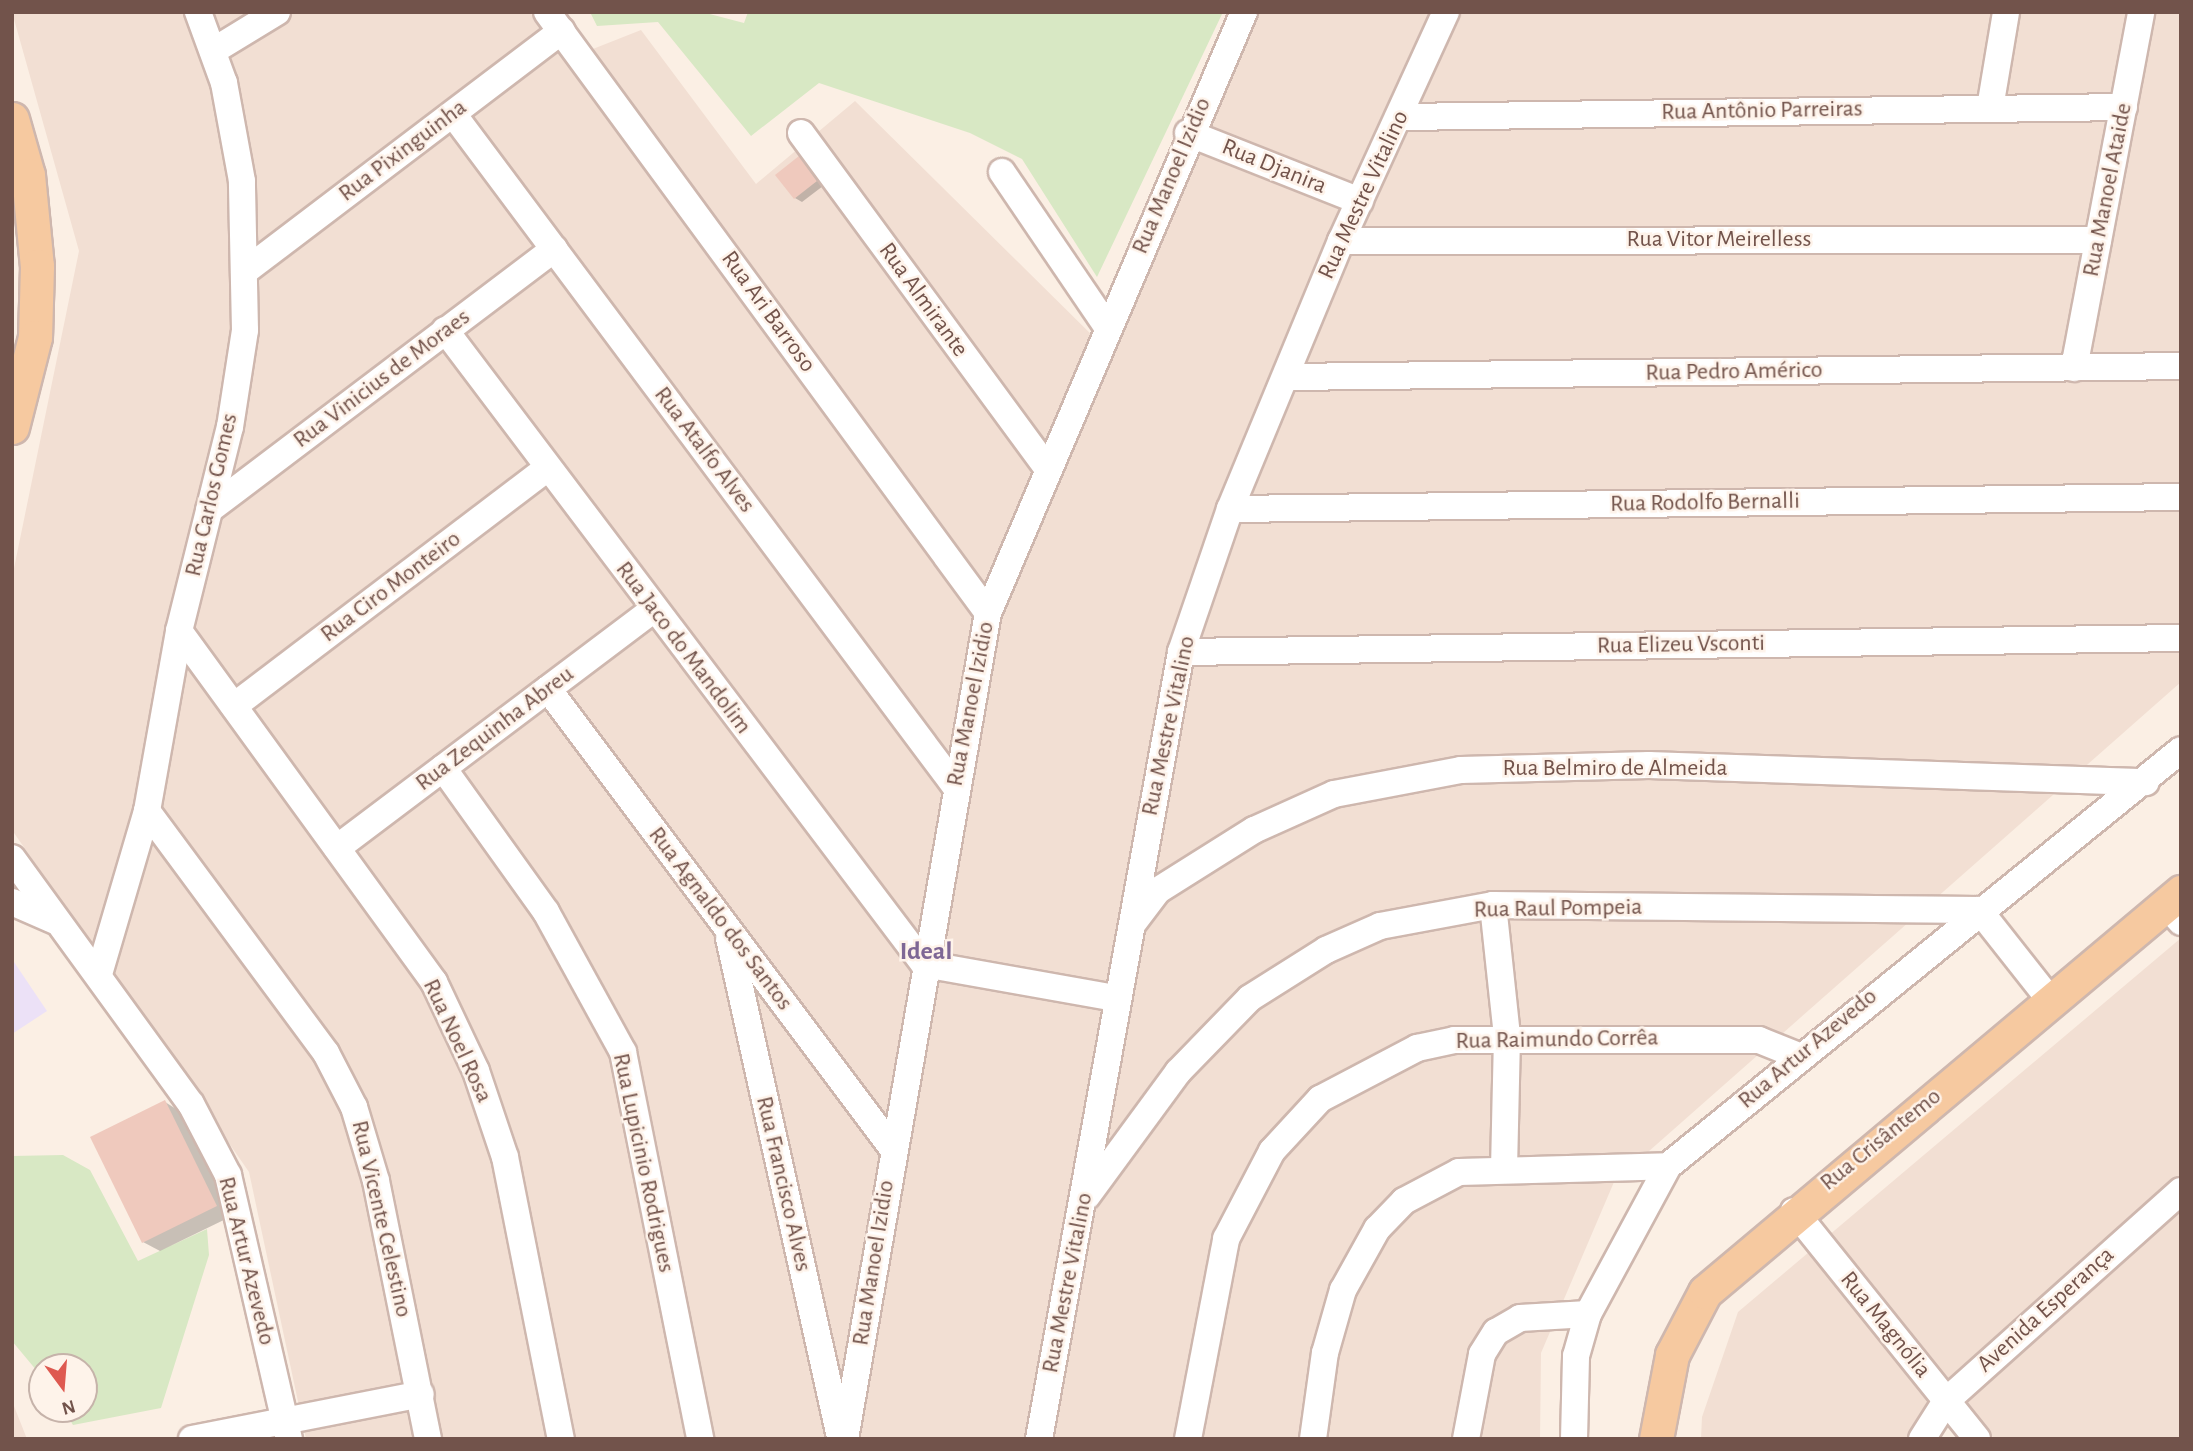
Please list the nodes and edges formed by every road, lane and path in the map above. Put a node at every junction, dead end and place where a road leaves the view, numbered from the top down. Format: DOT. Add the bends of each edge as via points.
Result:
graph roads {
  1 [pos="198,12"];
  2 [pos="277,12"];
  3 [pos="1244,12"];
  4 [pos="1446,12"];
  5 [pos="2007,12"];
  6 [pos="2141,12"];
  7 [pos="554,22"];
  8 [pos="213,51"];
  9 [pos="2124,107"];
  10 [pos="1990,108"];
  11 [pos="453,114"];
  12 [pos="1401,117"];
  13 [pos="12,119"];
  14 [pos="801,133"];
  15 [pos="1188,133"];
  16 [pos="1002,172"];
  17 [pos="1360,201"];
  18 [pos="2098,240"];
  19 [pos="1341,241"];
  20 [pos="554,249"];
  21 [pos="244,272"];
  22 [pos="1108,328"];
  23 [pos="445,330"];
  24 [pos="2181,366"];
  25 [pos="2074,368"];
  26 [pos="1287,377"];
  27 [pos="12,427"];
  28 [pos="1046,467"];
  29 [pos="548,468"];
  30 [pos="2181,498"];
  31 [pos="1230,509"];
  32 [pos="209,510"];
  33 [pos="653,610"];
  34 [pos="988,613"];
  35 [pos="179,631"];
  36 [pos="2181,638"];
  37 [pos="1181,652"];
  38 [pos="548,689"];
  39 [pos="234,706"];
  40 [pos="2181,750"];
  41 [pos="443,768"];
  42 [pos="2146,782"];
  43 [pos="955,786"];
  44 [pos="147,811"];
  45 [pos="337,848"];
  46 [pos="12,858"];
  47 [pos="20,888"];
  48 [pos="12,902"];
  49 [pos="1493,905"];
  50 [pos="2176,906"];
  51 [pos="1984,916"];
  52 [pos="57,922"];
  53 [pos="1130,928"];
  54 [pos="727,929"];
  55 [pos="924,964"];
  56 [pos="99,974"];
  57 [pos="2047,995"];
  58 [pos="1115,998"];
  59 [pos="1507,1037"];
  60 [pos="1799,1056"];
  61 [pos="893,1149"];
  62 [pos="1668,1166"];
  63 [pos="1504,1168"];
  64 [pos="2181,1191"];
  65 [pos="1085,1199"];
  66 [pos="1794,1211"];
  67 [pos="1588,1314"];
  68 [pos="421,1394"];
  69 [pos="1946,1401"];
  70 [pos="287,1429"];
  71 [pos="192,1439"];
  72 [pos="428,1439"];
  73 [pos="561,1439"];
  74 [pos="700,1439"];
  75 [pos="843,1439"];
  76 [pos="1039,1439"];
  77 [pos="1188,1439"];
  78 [pos="1313,1439"];
  79 [pos="1466,1439"];
  80 [pos="1574,1439"];
  81 [pos="1656,1439"];
  82 [pos="1922,1439"];
  83 [pos="1976,1439"];
  1 -- 8 [label="street, Rua Carlos Gomes"];
  2 -- 8 [label="street"];
  3 -- 15 [label="street, Rua Manoel Izidio"];
  4 -- 12 [label="street, Rua Mestre Vitalino"];
  5 -- 10 [label="street"];
  6 -- 9 [label="street, Rua Manoel Ataide"];
  7 -- 11 [label="street, Rua Pixinguinha"];
  7 -- 34 [label="street, Rua Ari Barroso"];
  8 -- 21 [label="street, Rua Carlos Gomes" via="242,181"];
  9 -- 10 [label="street, Rua Antônio Parreiras"];
  9 -- 18 [label="street, Rua Manoel Ataide"];
  10 -- 12 [label="street, Rua Antônio Parreiras"];
  11 -- 20 [label="street, Rua Atalfo Alves"];
  11 -- 21 [label="street, Rua Pixinguinha"];
  12 -- 17 [label="street, Rua Mestre Vitalino"];
  13 -- 27 [label="main road" via="28,175 37,266 35,337"];
  14 -- 28 [label="street, Rua Almirante"];
  15 -- 17 [label="street, Rua Djanira"];
  15 -- 22 [label="street, Rua Manoel Izidio"];
  16 -- 22 [label="street"];
  17 -- 19 [label="street, Rua Mestre Vitalino"];
  18 -- 19 [label="street, Rua Vitor Meirelless"];
  18 -- 25 [label="street, Rua Manoel Ataide"];
  19 -- 26 [label="street, Rua Mestre Vitalino"];
  20 -- 23 [label="street, Rua Vinicius de Moraes"];
  20 -- 43 [label="street, Rua Atalfo Alves"];
  21 -- 32 [label="street, Rua Carlos Gomes" via="243,342"];
  22 -- 28 [label="street, Rua Manoel Izidio"];
  23 -- 29 [label="street, Rua Jaco do Mandolim"];
  23 -- 32 [label="street, Rua Vinicius de Moraes"];
  24 -- 25 [label="street, Rua Pedro Américo"];
  25 -- 26 [label="street, Rua Pedro Américo"];
  26 -- 31 [label="street, Rua Mestre Vitalino"];
  28 -- 34 [label="street, Rua Manoel Izidio"];
  29 -- 33 [label="street, Rua Jaco do Mandolim"];
  29 -- 39 [label="street, Rua Ciro Monteiro"];
  30 -- 31 [label="street, Rua Rodolfo Bernalli"];
  31 -- 37 [label="street, Rua Mestre Vitalino"];
  32 -- 35 [label="street, Rua Carlos Gomes"];
  33 -- 38 [label="street, Rua Zequinha Abreu"];
  33 -- 55 [label="street, Rua Jaco do Mandolim"];
  34 -- 43 [label="street, Rua Manoel Izidio"];
  35 -- 39 [label="street, Rua Noel Rosa"];
  35 -- 44 [label="street, Rua Carlos Gomes"];
  36 -- 37 [label="street, Rua Elizeu Vsconti"];
  37 -- 53 [label="street, Rua Mestre Vitalino"];
  38 -- 41 [label="street, Rua Zequinha Abreu"];
  38 -- 54 [label="street, Rua Agnaldo dos Santos"];
  39 -- 45 [label="street, Rua Noel Rosa"];
  40 -- 42 [label="street, Rua Artur Azevedo"];
  41 -- 45 [label="street, Rua Zequinha Abreu"];
  41 -- 74 [label="street, Rua Lupicinio Rodrigues" via="547,912 623,1052"];
  42 -- 51 [label="street, Rua Artur Azevedo"];
  42 -- 53 [label="street, Rua Belmiro de Almeida" via="1648,765 1461,770 1334,794 1254,830 1157,891"];
  43 -- 55 [label="street, Rua Manoel Izidio"];
  44 -- 56 [label="street, Rua Carlos Gomes"];
  44 -- 68 [label="street, Rua Vicente Celestino" via="326,1052 354,1107"];
  45 -- 73 [label="street, Rua Noel Rosa" via="434,982 476,1071 505,1157"];
  46 -- 47 [label="street, Rua Artur Azevedo"];
  47 -- 52 [label="street, Rua Artur Azevedo"];
  48 -- 52 [label="street"];
  49 -- 51 [label="street, Rua Raul Pompeia"];
  49 -- 59 [label="street"];
  49 -- 65 [label="street, Rua Raul Pompeia" via="1381,926 1326,950 1250,998 1178,1072"];
  50 -- 57 [label="main road, Rua Crisântemo"];
  51 -- 57 [label="street"];
  51 -- 60 [label="street, Rua Artur Azevedo"];
  52 -- 56 [label="street, Rua Artur Azevedo"];
  53 -- 58 [label="street, Rua Mestre Vitalino"];
  54 -- 61 [label="street, Rua Agnaldo dos Santos"];
  54 -- 75 [label="street, Rua Francisco Alves"];
  55 -- 58 [label="street"];
  55 -- 61 [label="street, Rua Manoel Izidio"];
  56 -- 70 [label="street, Rua Artur Azevedo" via="191,1104 228,1175"];
  57 -- 66 [label="main road, Rua Crisântemo"];
  58 -- 65 [label="street, Rua Mestre Vitalino"];
  59 -- 60 [label="street, Rua Raimundo Corrêa" via="1759,1040"];
  59 -- 63 [label="street"];
  59 -- 77 [label="street, Rua Raimundo Corrêa" via="1429,1045 1376,1066 1320,1098 1272,1151 1226,1239"];
  60 -- 62 [label="street, Rua Artur Azevedo"];
  61 -- 75 [label="street, Rua Manoel Izidio"];
  62 -- 63 [label="street"];
  62 -- 67 [label="street, Rua Artur Azevedo"];
  63 -- 78 [label="street" via="1459,1172 1404,1201 1377,1229 1343,1290 1325,1353"];
  64 -- 69 [label="street, Avenida Esperança"];
  65 -- 76 [label="street, Rua Mestre Vitalino"];
  66 -- 69 [label="street, Rua Magnólia"];
  66 -- 81 [label="main road, Rua Crisântemo" via="1706,1292 1672,1355"];
  67 -- 79 [label="street" via="1520,1318 1496,1332 1482,1354"];
  67 -- 80 [label="street, Rua Artur Azevedo" via="1576,1356"];
  68 -- 70 [label="street"];
  68 -- 72 [label="street, Rua Vicente Celestino"];
  69 -- 82 [label="street, Avenida Esperança"];
  69 -- 83 [label="street, Rua Magnólia"];
  70 -- 71 [label="street"];
}
